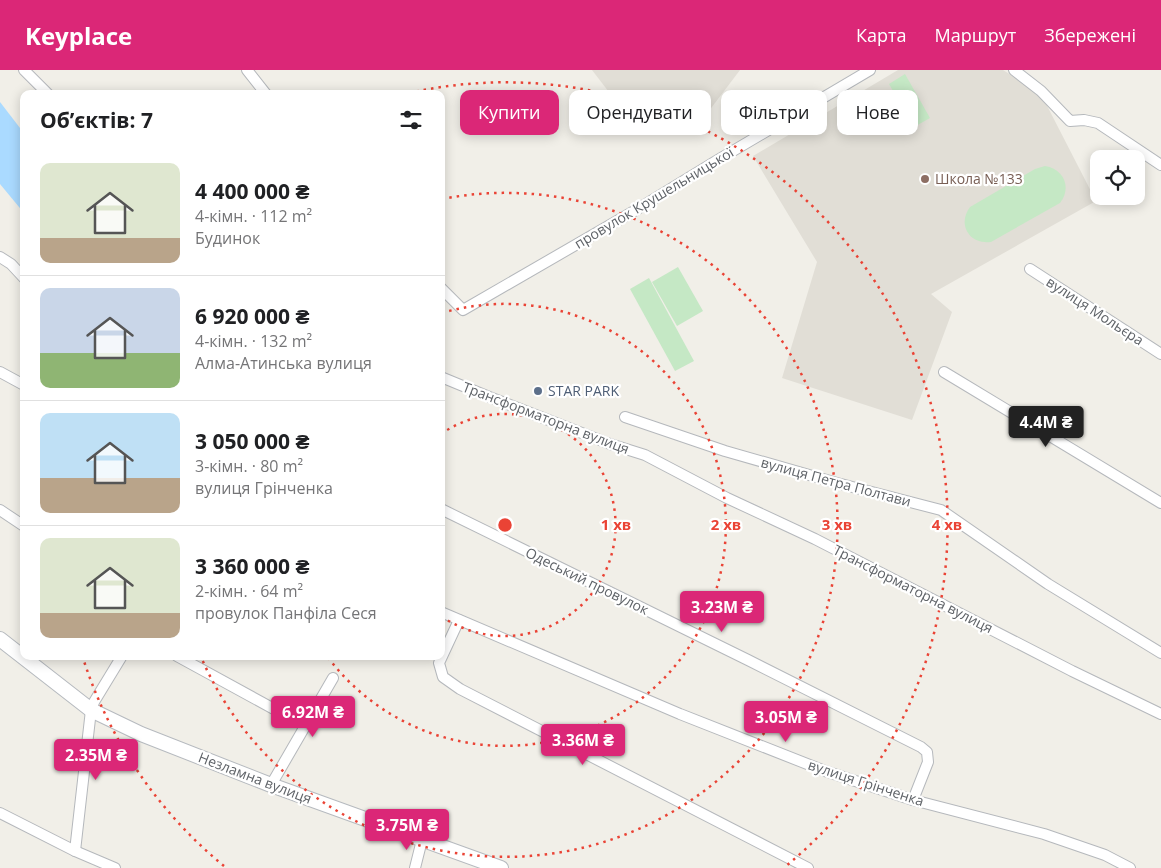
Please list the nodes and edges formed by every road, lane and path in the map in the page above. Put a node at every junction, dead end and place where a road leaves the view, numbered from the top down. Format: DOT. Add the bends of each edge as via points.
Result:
graph roads {
  1 [pos="24,70"];
  2 [pos="247,70"];
  3 [pos="870,70"];
  4 [pos="1014,70"];
  5 [pos="44,90"];
  6 [pos="263,90"];
  7 [pos="1161,165"];
  8 [pos="0,257"];
  9 [pos="1030,268"];
  10 [pos="20,274"];
  11 [pos="445,292"];
  12 [pos="1161,354"];
  13 [pos="0,372"];
  14 [pos="944,372"];
  15 [pos="445,379"];
  16 [pos="20,383"];
  17 [pos="625,417"];
  18 [pos="1161,503"];
  19 [pos="0,510"];
  20 [pos="445,511"];
  21 [pos="20,523"];
  22 [pos="445,614"];
  23 [pos="459,620"];
  24 [pos="0,639"];
  25 [pos="445,650"];
  26 [pos="1161,653"];
  27 [pos="20,654"];
  28 [pos="27,660"];
  29 [pos="120,660"];
  30 [pos="184,660"];
  31 [pos="440,660"];
  32 [pos="334,678"];
  33 [pos="92,710"];
  34 [pos="1161,714"];
  35 [pos="305,726"];
  36 [pos="271,785"];
  37 [pos="913,800"];
  38 [pos="0,813"];
  39 [pos="422,840"];
  40 [pos="75,851"];
  41 [pos="115,868"];
  42 [pos="415,868"];
  43 [pos="501,868"];
  44 [pos="808,868"];
  45 [pos="1130,868"];
  1 -- 5 [label="street"];
  2 -- 6 [label="street"];
  3 -- 11 [label="street, провулок Крушельницької" via="463,310"];
  4 -- 7 [label="street" via="1041,91 1070,121 1098,123"];
  8 -- 10 [label="street"];
  9 -- 12 [label="street, вулиця Мольєра"];
  13 -- 16 [label="street"];
  14 -- 18 [label="street"];
  15 -- 34 [label="street, Трансформаторна вулиця" via="645,455"];
  17 -- 26 [label="street, вулиця Петра Полтави" via="725,451 941,510 1048,584"];
  19 -- 21 [label="street"];
  20 -- 37 [label="street, Одеський провулок" via="921,747 927,752 928,762"];
  22 -- 23 [label="street, вулиця Грінченка"];
  23 -- 25 [label="street"];
  23 -- 37 [label="street, вулиця Грінченка" via="689,718 824,771"];
  24 -- 27 [label="street, Незламна вулиця"];
  28 -- 33 [label="street, Незламна вулиця"];
  29 -- 33 [label="street"];
  30 -- 35 [label="street"];
  31 -- 44 [label="street" via="443,676 460,689"];
  32 -- 35 [label="street"];
  33 -- 36 [label="street, Незламна вулиця" via="141,734"];
  33 -- 40 [label="street"];
  35 -- 36 [label="street"];
  36 -- 39 [label="street, Незламна вулиця"];
  37 -- 45 [label="street, вулиця Грінченка" via="1044,834"];
  38 -- 40 [label="street"];
  39 -- 42 [label="street"];
  39 -- 43 [label="street, Незламна вулиця"];
  40 -- 41 [label="street"];
}
